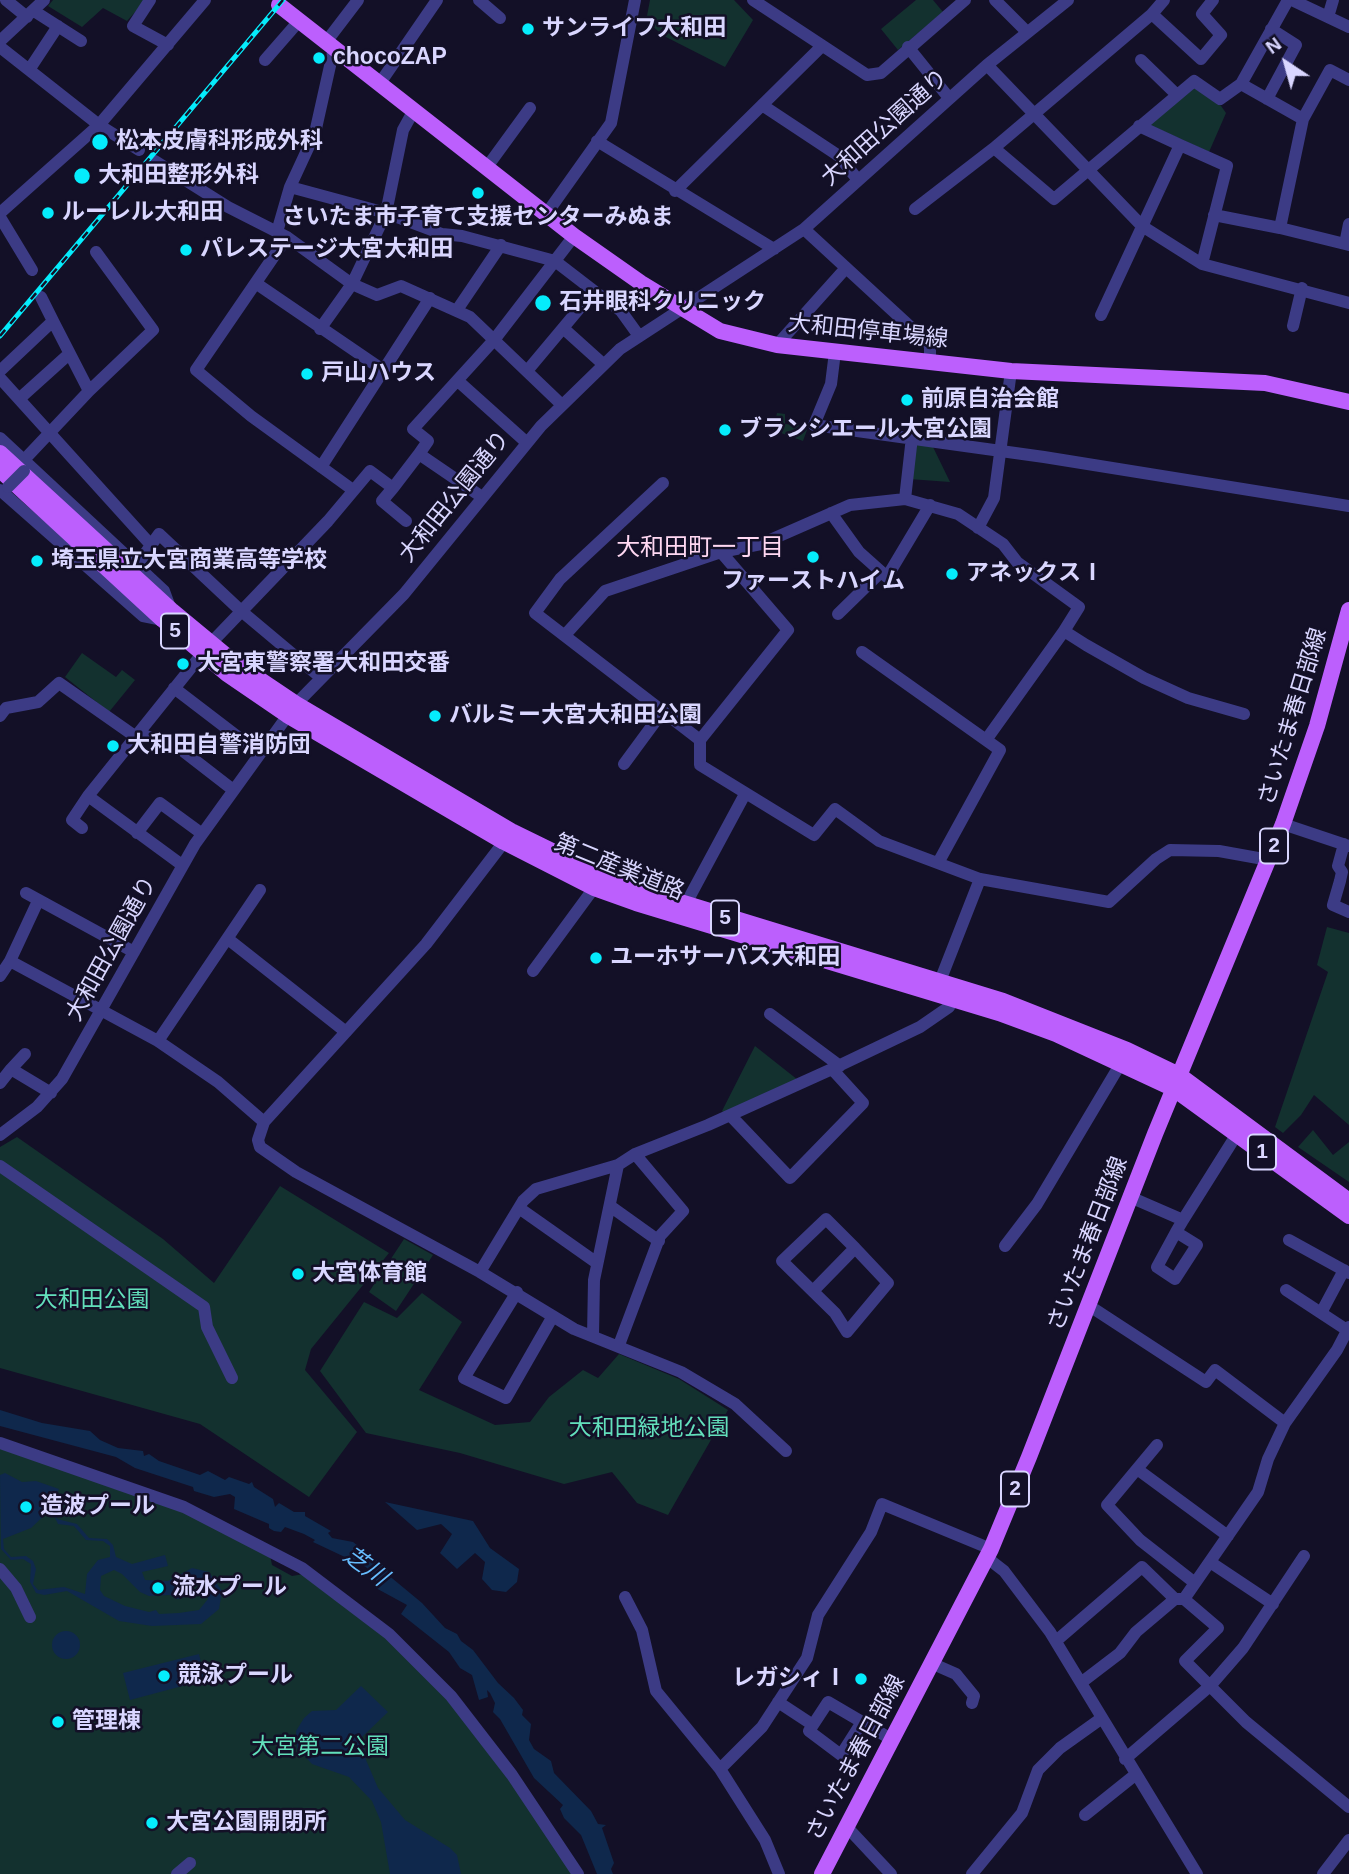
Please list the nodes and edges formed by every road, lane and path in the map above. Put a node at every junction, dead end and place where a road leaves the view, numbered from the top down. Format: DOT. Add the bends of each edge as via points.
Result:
graph roads {
  1 [pos="6,0"];
  2 [pos="44,0"];
  3 [pos="150,0"];
  4 [pos="205,0"];
  5 [pos="358,0"];
  6 [pos="437,0"];
  7 [pos="479,0"];
  8 [pos="635,0"];
  9 [pos="753,0"];
  10 [pos="965,0"];
  11 [pos="995,0"];
  12 [pos="1068,0"];
  13 [pos="1164,0"];
  14 [pos="1213,0"];
  15 [pos="1290,0"];
  16 [pos="1332,0"];
  17 [pos="275,3"];
  18 [pos="30,14"];
  19 [pos="1152,14"];
  20 [pos="500,18"];
  21 [pos="1328,18"];
  22 [pos="299,21"];
  23 [pos="58,26"];
  24 [pos="1349,27"];
  25 [pos="1271,29"];
  26 [pos="1027,32"];
  27 [pos="0,41"];
  28 [pos="80,41"];
  29 [pos="168,44"];
  30 [pos="330,45"];
  31 [pos="822,46"];
  32 [pos="0,47"];
  33 [pos="908,47"];
  34 [pos="265,60"];
  35 [pos="1141,60"];
  36 [pos="987,65"];
  37 [pos="29,70"];
  38 [pos="1349,80"];
  39 [pos="380,83"];
  40 [pos="1241,85"];
  41 [pos="1177,95"];
  42 [pos="949,99"];
  43 [pos="1267,99"];
  44 [pos="762,105"];
  45 [pos="530,108"];
  46 [pos="414,110"];
  47 [pos="1034,113"];
  48 [pos="1303,119"];
  49 [pos="99,125"];
  50 [pos="1139,126"];
  51 [pos="597,141"];
  52 [pos="1180,145"];
  53 [pos="994,148"];
  54 [pos="139,150"];
  55 [pos="155,161"];
  56 [pos="487,167"];
  57 [pos="1088,169"];
  58 [pos="858,180"];
  59 [pos="290,187"];
  60 [pos="676,191"];
  61 [pos="915,209"];
  62 [pos="386,213"];
  63 [pos="547,213"];
  64 [pos="0,215"];
  65 [pos="1214,215"];
  66 [pos="1349,224"];
  67 [pos="1142,226"];
  68 [pos="1280,228"];
  69 [pos="804,229"];
  70 [pos="282,235"];
  71 [pos="574,236"];
  72 [pos="1347,244"];
  73 [pos="501,245"];
  74 [pos="774,249"];
  75 [pos="96,252"];
  76 [pos="555,261"];
  77 [pos="1202,264"];
  78 [pos="846,268"];
  79 [pos="32,270"];
  80 [pos="257,284"];
  81 [pos="352,284"];
  82 [pos="1302,288"];
  83 [pos="594,291"];
  84 [pos="41,297"];
  85 [pos="430,298"];
  86 [pos="1349,303"];
  87 [pos="457,310"];
  88 [pos="682,310"];
  89 [pos="1101,315"];
  90 [pos="53,321"];
  91 [pos="1293,326"];
  92 [pos="563,328"];
  93 [pos="320,329"];
  94 [pos="639,336"];
  95 [pos="494,340"];
  96 [pos="777,345"];
  97 [pos="835,352"];
  98 [pos="69,354"];
  99 [pos="930,362"];
  100 [pos="603,364"];
  101 [pos="383,370"];
  102 [pos="0,371"];
  103 [pos="527,371"];
  104 [pos="1011,371"];
  105 [pos="0,378"];
  106 [pos="458,381"];
  107 [pos="89,391"];
  108 [pos="19,399"];
  109 [pos="1349,402"];
  110 [pos="562,405"];
  111 [pos="49,431"];
  112 [pos="912,437"];
  113 [pos="0,438"];
  114 [pos="526,442"];
  115 [pos="0,453"];
  116 [pos="1001,453"];
  117 [pos="419,454"];
  118 [pos="25,466"];
  119 [pos="321,467"];
  120 [pos="0,470"];
  121 [pos="663,483"];
  122 [pos="393,488"];
  123 [pos="4,489"];
  124 [pos="354,490"];
  125 [pos="482,497"];
  126 [pos="905,499"];
  127 [pos="930,505"];
  128 [pos="1349,506"];
  129 [pos="831,513"];
  130 [pos="406,522"];
  131 [pos="978,528"];
  132 [pos="76,533"];
  133 [pos="151,545"];
  134 [pos="720,552"];
  135 [pos="137,565"];
  136 [pos="880,573"];
  137 [pos="240,610"];
  138 [pos="1349,610"];
  139 [pos="838,614"];
  140 [pos="167,615"];
  141 [pos="1063,631"];
  142 [pos="565,635"];
  143 [pos="206,649"];
  144 [pos="862,652"];
  145 [pos="320,677"];
  146 [pos="174,688"];
  147 [pos="291,710"];
  148 [pos="663,711"];
  149 [pos="1244,714"];
  150 [pos="0,716"];
  151 [pos="137,735"];
  152 [pos="700,740"];
  153 [pos="986,740"];
  154 [pos="259,753"];
  155 [pos="624,764"];
  156 [pos="232,789"];
  157 [pos="745,794"];
  158 [pos="88,796"];
  159 [pos="1283,824"];
  160 [pos="82,828"];
  161 [pos="137,833"];
  162 [pos="201,833"];
  163 [pos="504,842"];
  164 [pos="1347,845"];
  165 [pos="1269,860"];
  166 [pos="939,863"];
  167 [pos="182,865"];
  168 [pos="980,879"];
  169 [pos="1345,883"];
  170 [pos="594,888"];
  171 [pos="260,890"];
  172 [pos="26,893"];
  173 [pos="38,901"];
  174 [pos="682,912"];
  175 [pos="1349,912"];
  176 [pos="228,939"];
  177 [pos="134,953"];
  178 [pos="10,961"];
  179 [pos="533,971"];
  180 [pos="0,976"];
  181 [pos="945,992"];
  182 [pos="103,1010"];
  183 [pos="770,1014"];
  184 [pos="346,1032"];
  185 [pos="158,1041"];
  186 [pos="25,1054"];
  187 [pos="1121,1063"];
  188 [pos="836,1068"];
  189 [pos="11,1069"];
  190 [pos="1177,1082"];
  191 [pos="0,1083"];
  192 [pos="51,1093"];
  193 [pos="730,1115"];
  194 [pos="264,1122"];
  195 [pos="1,1133"];
  196 [pos="1237,1134"];
  197 [pos="635,1154"];
  198 [pos="618,1164"];
  199 [pos="0,1166"];
  200 [pos="1130,1197"];
  201 [pos="1349,1201"];
  202 [pos="610,1206"];
  203 [pos="519,1208"];
  204 [pos="1349,1216"];
  205 [pos="1289,1240"];
  206 [pos="659,1241"];
  207 [pos="1005,1246"];
  208 [pos="855,1248"];
  209 [pos="597,1263"];
  210 [pos="1346,1271"];
  211 [pos="480,1272"];
  212 [pos="1286,1290"];
  213 [pos="813,1291"];
  214 [pos="517,1293"];
  215 [pos="1088,1305"];
  216 [pos="1321,1313"];
  217 [pos="553,1316"];
  218 [pos="1348,1329"];
  219 [pos="593,1336"];
  220 [pos="618,1345"];
  221 [pos="232,1378"];
  222 [pos="1284,1423"];
  223 [pos="0,1443"];
  224 [pos="1157,1445"];
  225 [pos="786,1451"];
  226 [pos="1137,1469"];
  227 [pos="1228,1535"];
  228 [pos="988,1553"];
  229 [pos="1304,1556"];
  230 [pos="1210,1562"];
  231 [pos="0,1569"];
  232 [pos="1195,1583"];
  233 [pos="625,1597"];
  234 [pos="1179,1599"];
  235 [pos="1273,1604"];
  236 [pos="30,1617"];
  237 [pos="1056,1642"];
  238 [pos="931,1663"];
  239 [pos="1082,1682"];
  240 [pos="1210,1686"];
  241 [pos="778,1702"];
  242 [pos="972,1703"];
  243 [pos="1102,1718"];
  244 [pos="862,1722"];
  245 [pos="813,1725"];
  246 [pos="891,1739"];
  247 [pos="1125,1759"];
  248 [pos="720,1769"];
  249 [pos="1135,1775"];
  250 [pos="1349,1807"];
  251 [pos="1085,1815"];
  252 [pos="846,1826"];
  253 [pos="1349,1840"];
  254 [pos="190,1863"];
  255 [pos="177,1874"];
  256 [pos="578,1874"];
  257 [pos="779,1874"];
  258 [pos="821,1874"];
  259 [pos="891,1874"];
  260 [pos="972,1874"];
  261 [pos="1197,1874"];
  262 [pos="1323,1874"];
  1 -- 18 [label="street"];
  2 -- 18 [label="street"];
  3 -- 29 [label="street" via="133,26"];
  4 -- 29 [label="street"];
  5 -- 30 [label="street"];
  6 -- 39 [label="street"];
  7 -- 20 [label="street"];
  8 -- 51 [label="street" via="611,122"];
  9 -- 31 [label="street"];
  10 -- 33 [label="street"];
  11 -- 26 [label="street"];
  12 -- 26 [label="street, 大和田公園通り"];
  13 -- 19 [label="street"];
  14 -- 19 [label="street" via="1202,14 1221,36 1201,59"];
  15 -- 21 [label="street"];
  15 -- 25 [label="street"];
  16 -- 21 [label="street"];
  17 -- 22 [label="main road, 大和田停車場線"];
  18 -- 23 [label="street"];
  18 -- 27 [label="street"];
  19 -- 47 [label="street"];
  21 -- 24 [label="street"];
  22 -- 30 [label="main road, 大和田停車場線"];
  22 -- 34 [label="street"];
  23 -- 28 [label="street"];
  23 -- 37 [label="street"];
  25 -- 40 [label="street"];
  25 -- 43 [label="street" via="1296,45"];
  26 -- 36 [label="street, 大和田公園通り"];
  29 -- 49 [label="street"];
  30 -- 39 [label="main road, 大和田停車場線"];
  30 -- 59 [label="street" via="315,133"];
  31 -- 33 [label="street" via="867,75 881,73"];
  31 -- 44 [label="street"];
  32 -- 37 [label="street"];
  33 -- 42 [label="street"];
  35 -- 41 [label="street"];
  36 -- 42 [label="street, 大和田公園通り"];
  36 -- 47 [label="street"];
  37 -- 49 [label="street"];
  38 -- 48 [label="street" via="1330,70"];
  39 -- 46 [label="main road, 大和田停車場線"];
  40 -- 41 [label="street" via="1220,99 1194,81"];
  40 -- 43 [label="street"];
  41 -- 50 [label="street"];
  42 -- 58 [label="street, 大和田公園通り"];
  43 -- 48 [label="street"];
  44 -- 58 [label="street" via="839,156"];
  44 -- 60 [label="street"];
  45 -- 56 [label="street"];
  46 -- 56 [label="main road, 大和田停車場線"];
  46 -- 62 [label="street" via="403,130"];
  47 -- 53 [label="street"];
  47 -- 57 [label="street"];
  48 -- 68 [label="street"];
  49 -- 54 [label="street"];
  49 -- 64 [label="street"];
  50 -- 52 [label="street"];
  50 -- 57 [label="street"];
  51 -- 60 [label="street"];
  51 -- 63 [label="street"];
  52 -- 65 [label="street" via="1227,166"];
  52 -- 67 [label="street"];
  53 -- 57 [label="street" via="1054,199"];
  53 -- 61 [label="street"];
  55 -- 70 [label="street"];
  56 -- 63 [label="main road, 大和田停車場線"];
  57 -- 67 [label="street"];
  58 -- 69 [label="street, 大和田公園通り"];
  59 -- 62 [label="street"];
  59 -- 70 [label="street"];
  60 -- 74 [label="street"];
  62 -- 73 [label="street" via="442,234"];
  62 -- 81 [label="street"];
  63 -- 71 [label="main road, 大和田停車場線"];
  64 -- 79 [label="street"];
  65 -- 68 [label="street"];
  65 -- 77 [label="street"];
  66 -- 72 [label="street"];
  67 -- 77 [label="street"];
  67 -- 89 [label="street"];
  68 -- 72 [label="street"];
  69 -- 74 [label="street, 大和田公園通り"];
  69 -- 78 [label="street"];
  70 -- 80 [label="street"];
  70 -- 81 [label="street"];
  71 -- 76 [label="street"];
  71 -- 88 [label="main road, 大和田停車場線"];
  73 -- 76 [label="street"];
  73 -- 87 [label="street"];
  74 -- 88 [label="street, 大和田公園通り"];
  75 -- 107 [label="street" via="153,330"];
  76 -- 83 [label="street"];
  76 -- 95 [label="street"];
  77 -- 82 [label="street"];
  78 -- 96 [label="street"];
  78 -- 99 [label="street" via="930,345"];
  80 -- 93 [label="street"];
  80 -- 119 [label="street" via="195,370"];
  81 -- 85 [label="street" via="377,295 401,286"];
  81 -- 93 [label="street"];
  82 -- 86 [label="street"];
  82 -- 91 [label="street"];
  83 -- 92 [label="street"];
  83 -- 94 [label="street" via="621,311"];
  84 -- 90 [label="street"];
  85 -- 87 [label="street"];
  85 -- 101 [label="street"];
  87 -- 95 [label="street"];
  88 -- 94 [label="street, 大和田公園通り"];
  88 -- 96 [label="main road, 大和田停車場線" via="720,331"];
  90 -- 98 [label="street"];
  90 -- 102 [label="street"];
  92 -- 100 [label="street"];
  92 -- 103 [label="street"];
  93 -- 101 [label="street"];
  94 -- 100 [label="street, 大和田公園通り"];
  95 -- 103 [label="street"];
  95 -- 106 [label="street"];
  96 -- 97 [label="main road, 大和田停車場線"];
  97 -- 99 [label="main road, 大和田停車場線"];
  97 -- 112 [label="street" via="831,384 814,425"];
  98 -- 107 [label="street"];
  98 -- 108 [label="street"];
  99 -- 104 [label="main road, 大和田停車場線"];
  100 -- 110 [label="street, 大和田公園通り"];
  101 -- 119 [label="street"];
  103 -- 110 [label="street"];
  104 -- 109 [label="main road, 大和田停車場線" via="1265,383"];
  104 -- 116 [label="street"];
  105 -- 108 [label="street"];
  106 -- 114 [label="street"];
  106 -- 117 [label="street" via="413,429 428,441"];
  107 -- 111 [label="street"];
  108 -- 111 [label="street"];
  110 -- 114 [label="street, 大和田公園通り"];
  111 -- 118 [label="street"];
  111 -- 133 [label="street"];
  112 -- 116 [label="street"];
  112 -- 126 [label="street"];
  113 -- 118 [label="street"];
  114 -- 125 [label="street, 大和田公園通り"];
  115 -- 132 [label="main road, 5"];
  116 -- 128 [label="street"];
  116 -- 131 [label="street" via="994,498"];
  117 -- 122 [label="street"];
  117 -- 125 [label="street"];
  118 -- 123 [label="street, bridge"];
  118 -- 135 [label="street"];
  119 -- 124 [label="street"];
  120 -- 132 [label="main road, 5"];
  121 -- 142 [label="street" via="560,579 535,613"];
  122 -- 124 [label="street" via="370,471"];
  122 -- 130 [label="street" via="382,501"];
  123 -- 140 [label="street" via="143,616"];
  124 -- 137 [label="street" via="301,551"];
  125 -- 145 [label="street, 大和田公園通り" via="404,594"];
  126 -- 127 [label="street"];
  126 -- 129 [label="street" via="850,505"];
  127 -- 131 [label="street" via="958,514"];
  127 -- 136 [label="street" via="887,577"];
  129 -- 134 [label="street" via="761,544"];
  129 -- 136 [label="street"];
  131 -- 141 [label="street" via="1079,607"];
  132 -- 140 [label="main road, 第二産業道路 / 5"];
  133 -- 135 [label="street"];
  133 -- 137 [label="street" via="159,534"];
  134 -- 142 [label="street" via="605,591"];
  134 -- 152 [label="street" via="788,629"];
  135 -- 140 [label="street" via="164,591"];
  136 -- 139 [label="street"];
  137 -- 143 [label="street"];
  137 -- 145 [label="street"];
  138 -- 159 [label="main road, さいたま春日部線 / 2" via="1317,726"];
  140 -- 143 [label="main road, 第二産業道路 / 5"];
  141 -- 149 [label="street" via="1144,678 1188,698"];
  141 -- 153 [label="street"];
  142 -- 148 [label="street"];
  143 -- 146 [label="street"];
  143 -- 147 [label="main road, 第二産業道路 / 5" via="264,684"];
  144 -- 153 [label="street"];
  145 -- 147 [label="street, 大和田公園通り"];
  146 -- 151 [label="street"];
  146 -- 154 [label="street"];
  147 -- 154 [label="street, 大和田公園通り"];
  147 -- 163 [label="main road, 第二産業道路 / 5"];
  147 -- 174 [label="main road, 第二産業道路 / 5" via="531,842"];
  148 -- 152 [label="street"];
  148 -- 155 [label="street"];
  150 -- 151 [label="street" via="6,708 38,702 59,683"];
  151 -- 156 [label="street" via="183,751"];
  151 -- 158 [label="street"];
  152 -- 157 [label="street" via="700,765"];
  153 -- 166 [label="street" via="999,750"];
  154 -- 156 [label="street, 大和田公園通り"];
  156 -- 162 [label="street, 大和田公園通り"];
  157 -- 166 [label="street" via="814,835 835,809 879,841"];
  157 -- 174 [label="street"];
  158 -- 160 [label="street" via="72,820"];
  158 -- 161 [label="street"];
  159 -- 164 [label="street"];
  159 -- 165 [label="main road, さいたま春日部線 / 2"];
  161 -- 162 [label="street" via="160,803"];
  161 -- 167 [label="street"];
  162 -- 167 [label="street, 大和田公園通り"];
  163 -- 170 [label="main road, 第二産業道路 / 5"];
  163 -- 184 [label="street" via="426,944"];
  164 -- 169 [label="street" via="1338,866"];
  165 -- 168 [label="street" via="1205,849 1170,850 1109,902"];
  165 -- 190 [label="main road, さいたま春日部線 / 2"];
  166 -- 168 [label="street"];
  167 -- 177 [label="street, 大和田公園通り"];
  168 -- 181 [label="street"];
  169 -- 175 [label="street" via="1333,905"];
  170 -- 174 [label="main road, 第二産業道路 / 5"];
  170 -- 179 [label="street"];
  171 -- 176 [label="street"];
  172 -- 173 [label="street"];
  173 -- 177 [label="street"];
  173 -- 178 [label="street"];
  174 -- 181 [label="main road, 第二産業道路 / 5"];
  176 -- 184 [label="street"];
  176 -- 185 [label="street"];
  177 -- 182 [label="street, 大和田公園通り"];
  178 -- 180 [label="street"];
  178 -- 182 [label="street"];
  181 -- 187 [label="main road, 第二産業道路 / 5"];
  181 -- 188 [label="street" via="949,1007 920,1027"];
  181 -- 190 [label="main road, 第二産業道路 / 5" via="1063,1023"];
  182 -- 185 [label="street"];
  182 -- 192 [label="street, 大和田公園通り"];
  183 -- 188 [label="street"];
  184 -- 194 [label="street"];
  185 -- 194 [label="street" via="218,1082"];
  186 -- 189 [label="street"];
  187 -- 190 [label="main road, 第二産業道路 / 5"];
  187 -- 207 [label="street" via="1037,1204"];
  188 -- 193 [label="street"];
  188 -- 193 [label="street" via="863,1103 790,1178"];
  189 -- 191 [label="street"];
  189 -- 192 [label="street"];
  190 -- 196 [label="main road, 第二産業道路 / 1"];
  190 -- 200 [label="main road, さいたま春日部線 / 2"];
  190 -- 201 [label="main road, 第二産業道路 / 1"];
  192 -- 195 [label="street, 大和田公園通り"];
  193 -- 197 [label="street"];
  194 -- 211 [label="street" via="260,1147 296,1172"];
  196 -- 200 [label="street" via="1179,1226"];
  196 -- 204 [label="main road, 第二産業道路 / 1"];
  197 -- 198 [label="street"];
  197 -- 206 [label="street" via="682,1211"];
  198 -- 202 [label="street"];
  198 -- 203 [label="street" via="536,1189"];
  199 -- 221 [label="street" via="204,1307 206,1327"];
  200 -- 215 [label="main road, さいたま春日部線 / 2"];
  202 -- 206 [label="street"];
  202 -- 209 [label="street"];
  203 -- 209 [label="street"];
  203 -- 211 [label="street"];
  205 -- 210 [label="street"];
  206 -- 220 [label="street"];
  208 -- 213 [label="street"];
  208 -- 213 [label="street" via="826,1219 782,1261"];
  208 -- 213 [label="street" via="888,1283 847,1332"];
  209 -- 219 [label="street"];
  210 -- 216 [label="street"];
  211 -- 214 [label="street"];
  212 -- 216 [label="street"];
  214 -- 217 [label="street"];
  214 -- 217 [label="street" via="464,1378 506,1398"];
  215 -- 222 [label="street" via="1206,1382 1215,1370"];
  215 -- 228 [label="main road, さいたま春日部線 / 2"];
  216 -- 218 [label="street"];
  217 -- 219 [label="street"];
  218 -- 222 [label="street"];
  219 -- 220 [label="street"];
  220 -- 225 [label="street" via="681,1372 735,1404"];
  222 -- 227 [label="street" via="1258,1492"];
  223 -- 256 [label="street" via="184,1507 302,1568 389,1633 451,1696 512,1775"];
  224 -- 226 [label="street"];
  226 -- 227 [label="street"];
  226 -- 232 [label="street" via="1107,1505 1140,1540"];
  227 -- 230 [label="street"];
  228 -- 237 [label="street"];
  228 -- 238 [label="main road, さいたま春日部線 / 2"];
  228 -- 241 [label="street" via="882,1504 871,1532 818,1615 807,1658"];
  229 -- 235 [label="street"];
  230 -- 232 [label="street"];
  230 -- 235 [label="street"];
  231 -- 236 [label="street"];
  232 -- 234 [label="street"];
  233 -- 248 [label="street" via="642,1630 656,1691"];
  234 -- 237 [label="street" via="1142,1567"];
  234 -- 239 [label="street"];
  234 -- 240 [label="street" via="1218,1628 1185,1661"];
  235 -- 240 [label="street"];
  237 -- 239 [label="street"];
  238 -- 242 [label="street" via="957,1674 974,1696"];
  238 -- 246 [label="main road, さいたま春日部線 / 2"];
  239 -- 243 [label="street"];
  240 -- 247 [label="street"];
  240 -- 250 [label="street" via="1246,1722"];
  241 -- 245 [label="street"];
  241 -- 248 [label="street" via="762,1727"];
  243 -- 247 [label="street"];
  243 -- 260 [label="street" via="1038,1770 1022,1813"];
  244 -- 245 [label="street" via="828,1702"];
  244 -- 245 [label="street" via="841,1755 809,1731"];
  244 -- 246 [label="street"];
  246 -- 252 [label="main road, さいたま春日部線 / 2"];
  247 -- 249 [label="street"];
  248 -- 257 [label="street" via="765,1840"];
  249 -- 251 [label="street"];
  249 -- 261 [label="street"];
  252 -- 258 [label="main road, さいたま春日部線 / 2"];
  252 -- 259 [label="street"];
  253 -- 262 [label="street"];
  254 -- 255 [label="street"];
}
